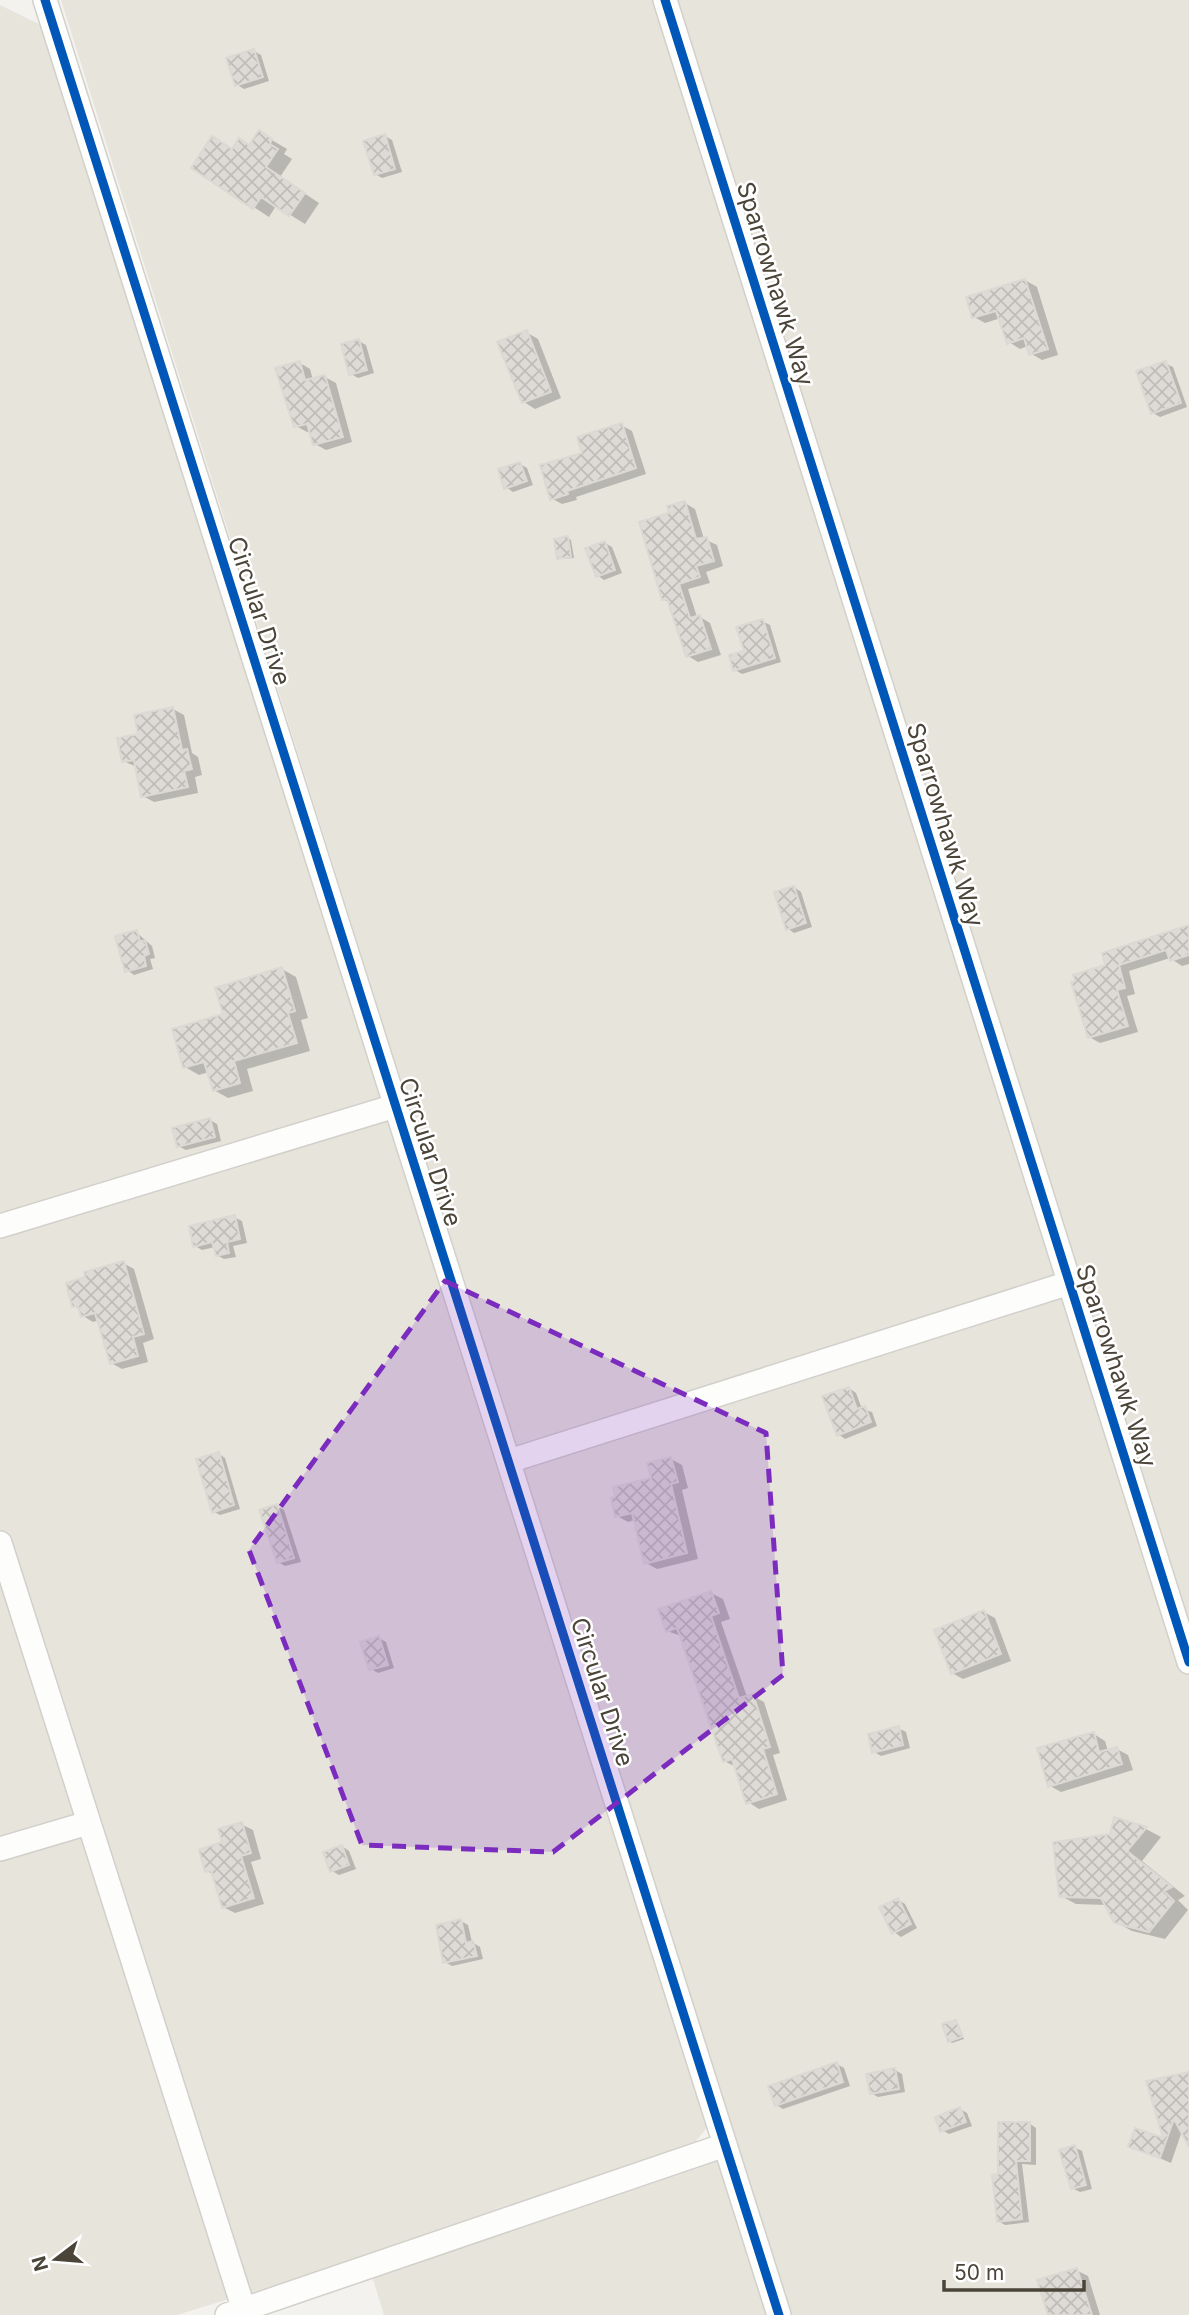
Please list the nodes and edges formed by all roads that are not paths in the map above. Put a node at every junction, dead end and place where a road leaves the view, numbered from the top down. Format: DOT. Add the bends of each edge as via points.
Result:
graph roads {
  1 [pos="45,0"];
  2 [pos="665,0"];
  3 [pos="396,1106"];
  4 [pos="0,1226"];
  5 [pos="1069,1283"];
  6 [pos="509,1461"];
  7 [pos="0,1543"];
  8 [pos="1188,1658"];
  9 [pos="88,1823"];
  10 [pos="0,1849"];
  11 [pos="725,2145"];
  12 [pos="235,2312"];
  13 [pos="779,2315"];
  1 -- 3 [label="street, Circular Drive"];
  2 -- 5 [label="street, Sparrowhawk Way"];
  3 -- 4 [label="street"];
  3 -- 6 [label="street, Circular Drive"];
  5 -- 6 [label="street"];
  5 -- 8 [label="street, Sparrowhawk Way"];
  6 -- 11 [label="street, Circular Drive"];
  7 -- 9 [label="street"];
  9 -- 10 [label="street"];
  9 -- 12 [label="street"];
  11 -- 12 [label="street"];
  11 -- 13 [label="street, Circular Drive"];
}
